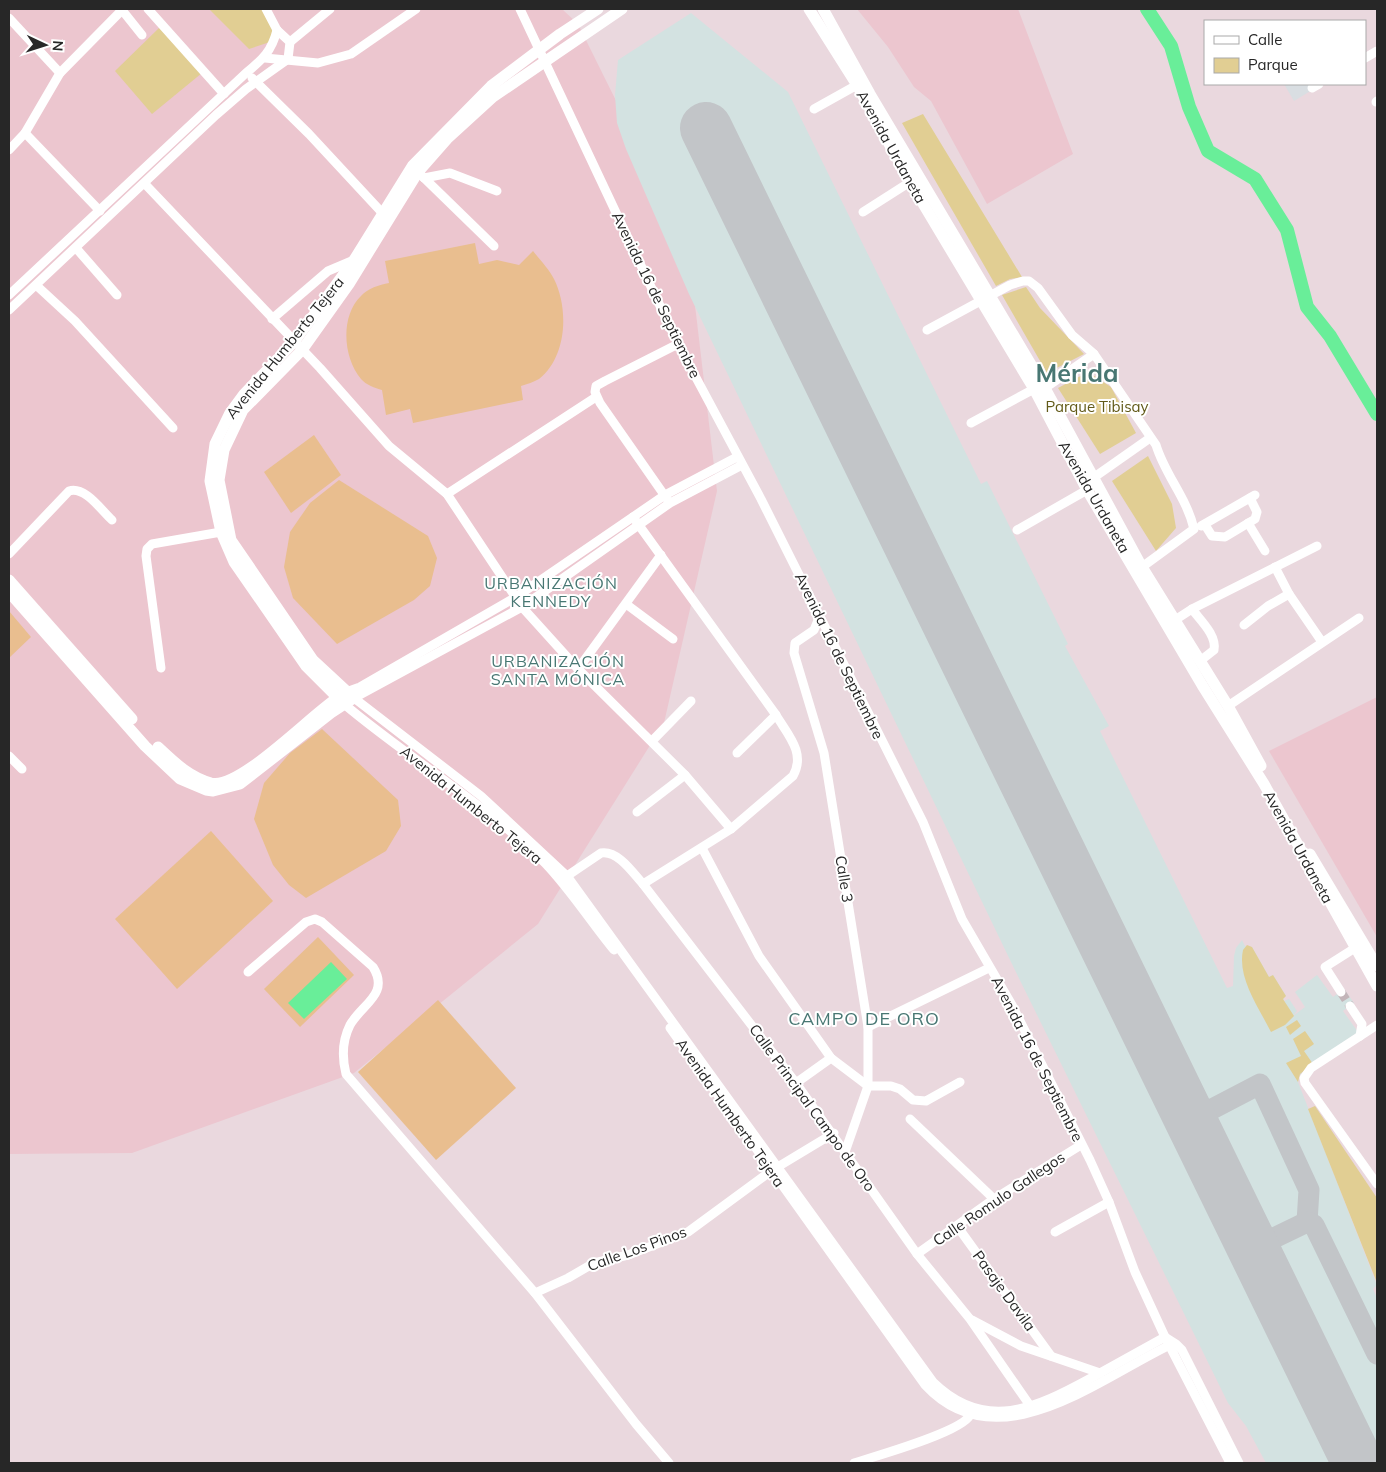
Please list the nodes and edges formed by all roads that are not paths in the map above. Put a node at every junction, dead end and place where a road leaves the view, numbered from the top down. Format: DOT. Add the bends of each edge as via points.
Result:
graph roads {
  1 [pos="122,9"];
  2 [pos="148,9"];
  3 [pos="266,9"];
  4 [pos="330,9"];
  5 [pos="416,9"];
  6 [pos="520,9"];
  7 [pos="598,9"];
  8 [pos="622,9"];
  9 [pos="809,9"];
  10 [pos="823,9"];
  11 [pos="9,18"];
  12 [pos="277,30"];
  13 [pos="142,35"];
  14 [pos="290,42"];
  15 [pos="1377,51"];
  16 [pos="543,56"];
  17 [pos="1366,57"];
  18 [pos="265,58"];
  19 [pos="288,59"];
  20 [pos="60,73"];
  21 [pos="246,73"];
  22 [pos="256,82"];
  23 [pos="857,85"];
  24 [pos="224,94"];
  25 [pos="814,109"];
  26 [pos="26,133"];
  27 [pos="9,150"];
  28 [pos="421,175"];
  29 [pos="910,182"];
  30 [pos="145,184"];
  31 [pos="497,191"];
  32 [pos="100,211"];
  33 [pos="863,212"];
  34 [pos="385,216"];
  35 [pos="494,246"];
  36 [pos="76,248"];
  37 [pos="354,260"];
  38 [pos="36,285"];
  39 [pos="9,295"];
  40 [pos="117,296"];
  41 [pos="986,299"];
  42 [pos="9,310"];
  43 [pos="272,319"];
  44 [pos="927,330"];
  45 [pos="678,344"];
  46 [pos="298,346"];
  47 [pos="1094,354"];
  48 [pos="1039,388"];
  49 [pos="596,397"];
  50 [pos="971,423"];
  51 [pos="173,428"];
  52 [pos="1150,438"];
  53 [pos="739,461"];
  54 [pos="1093,478"];
  55 [pos="1088,490"];
  56 [pos="447,494"];
  57 [pos="665,495"];
  58 [pos="670,503"];
  59 [pos="112,520"];
  60 [pos="636,520"];
  61 [pos="1248,523"];
  62 [pos="1204,525"];
  63 [pos="1194,529"];
  64 [pos="1017,530"];
  65 [pos="220,532"];
  66 [pos="1317,546"];
  67 [pos="1265,552"];
  68 [pos="9,554"];
  69 [pos="661,555"];
  70 [pos="1142,567"];
  71 [pos="1275,567"];
  72 [pos="9,580"];
  73 [pos="9,592"];
  74 [pos="1289,594"];
  75 [pos="516,597"];
  76 [pos="626,604"];
  77 [pos="522,607"];
  78 [pos="1192,609"];
  79 [pos="819,618"];
  80 [pos="1359,618"];
  81 [pos="1175,620"];
  82 [pos="1244,625"];
  83 [pos="673,639"];
  84 [pos="1322,642"];
  85 [pos="1200,660"];
  86 [pos="161,668"];
  87 [pos="578,669"];
  88 [pos="346,698"];
  89 [pos="691,701"];
  90 [pos="1228,706"];
  91 [pos="776,715"];
  92 [pos="652,741"];
  93 [pos="737,753"];
  94 [pos="9,756"];
  95 [pos="22,769"];
  96 [pos="685,775"];
  97 [pos="637,812"];
  98 [pos="731,828"];
  99 [pos="702,848"];
  100 [pos="566,876"];
  101 [pos="643,884"];
  102 [pos="1354,948"];
  103 [pos="1377,966"];
  104 [pos="989,968"];
  105 [pos="248,972"];
  106 [pos="1377,986"];
  107 [pos="1341,992"];
  108 [pos="1350,1006"];
  109 [pos="1377,1025"];
  110 [pos="868,1027"];
  111 [pos="1360,1036"];
  112 [pos="831,1058"];
  113 [pos="960,1082"];
  114 [pos="796,1083"];
  115 [pos="868,1086"];
  116 [pos="910,1119"];
  117 [pos="834,1133"];
  118 [pos="1081,1144"];
  119 [pos="846,1152"];
  120 [pos="775,1169"];
  121 [pos="1377,1184"];
  122 [pos="994,1199"];
  123 [pos="1109,1202"];
  124 [pos="957,1226"];
  125 [pos="1055,1232"];
  126 [pos="918,1254"];
  127 [pos="535,1293"];
  128 [pos="970,1319"];
  129 [pos="1167,1341"];
  130 [pos="1051,1356"];
  131 [pos="1100,1373"];
  132 [pos="1032,1409"];
  133 [pos="970,1415"];
  134 [pos="669,1463"];
  135 [pos="854,1463"];
  136 [pos="1230,1463"];
  137 [pos="1239,1463"];
  1 -- 13 [label="street"];
  1 -- 20 [label="street"];
  2 -- 24 [label="street"];
  3 -- 12 [label="street"];
  4 -- 14 [label="street"];
  5 -- 19 [label="street" via="351,54 318,63"];
  6 -- 16 [label="street, Avenida 16 de Septiembre"];
  7 -- 16 [label="street" via="560,34"];
  8 -- 16 [label="street"];
  9 -- 23 [label="street, Avenida Urdaneta"];
  10 -- 41 [label="street, Avenida Urdaneta"];
  11 -- 20 [label="street"];
  12 -- 14 [label="street"];
  12 -- 18 [label="street"];
  14 -- 19 [label="street"];
  15 -- 17 [label="street"];
  16 -- 28 [label="street, Avenida Humberto Tejera" via="447,139"];
  16 -- 34 [label="street, Avenida Humberto Tejera" via="491,86 440,135 413,165"];
  16 -- 45 [label="street, Avenida 16 de Septiembre"];
  18 -- 19 [label="street"];
  18 -- 21 [label="street"];
  19 -- 22 [label="street"];
  20 -- 26 [label="street"];
  21 -- 22 [label="street"];
  21 -- 24 [label="street"];
  22 -- 30 [label="street" via="216,115"];
  22 -- 34 [label="street"];
  23 -- 25 [label="street"];
  23 -- 29 [label="street, Avenida Urdaneta"];
  24 -- 32 [label="street"];
  26 -- 27 [label="street"];
  26 -- 32 [label="street"];
  28 -- 31 [label="street" via="450,173"];
  28 -- 34 [label="street, Avenida Humberto Tejera"];
  28 -- 35 [label="street"];
  29 -- 33 [label="street"];
  29 -- 41 [label="street, Avenida Urdaneta"];
  30 -- 36 [label="street"];
  30 -- 43 [label="street"];
  32 -- 39 [label="street"];
  34 -- 37 [label="street, Avenida Humberto Tejera"];
  34 -- 46 [label="street, Avenida Humberto Tejera" via="349,284"];
  36 -- 38 [label="street"];
  36 -- 40 [label="street"];
  37 -- 43 [label="street" via="328,271"];
  37 -- 46 [label="street, Avenida Humberto Tejera"];
  38 -- 42 [label="street"];
  38 -- 51 [label="street" via="75,321"];
  41 -- 44 [label="street"];
  41 -- 47 [label="street" via="1010,284 1029,282 1038,288 1072,335"];
  41 -- 48 [label="street, Avenida Urdaneta"];
  43 -- 46 [label="street"];
  45 -- 49 [label="street" via="596,386"];
  45 -- 53 [label="street, Avenida 16 de Septiembre"];
  46 -- 56 [label="street" via="389,446"];
  46 -- 65 [label="street, Avenida Humberto Tejera" via="244,394 230,413 215,444 210,481"];
  46 -- 88 [label="street, Avenida Humberto Tejera" via="243,410 224,450 219,480 231,540 313,660"];
  47 -- 48 [label="street"];
  47 -- 52 [label="street"];
  48 -- 50 [label="street"];
  48 -- 54 [label="street, Avenida Urdaneta"];
  48 -- 55 [label="street, Avenida Urdaneta"];
  49 -- 56 [label="street"];
  49 -- 57 [label="street"];
  52 -- 54 [label="street"];
  52 -- 63 [label="street" via="1190,511"];
  53 -- 57 [label="street"];
  53 -- 58 [label="street"];
  53 -- 79 [label="street, Avenida 16 de Septiembre"];
  54 -- 70 [label="street, Avenida Urdaneta"];
  55 -- 64 [label="street"];
  55 -- 102 [label="street, Avenida Urdaneta" via="1264,784"];
  56 -- 75 [label="street"];
  57 -- 58 [label="street"];
  57 -- 60 [label="street"];
  58 -- 60 [label="street"];
  59 -- 68 [label="street" via="76,489 70,491"];
  60 -- 69 [label="street"];
  60 -- 75 [label="street"];
  60 -- 77 [label="street"];
  61 -- 62 [label="street" via="1220,538 1212,536"];
  61 -- 62 [label="street" via="1257,516 1253,497"];
  61 -- 67 [label="street"];
  62 -- 63 [label="street"];
  63 -- 70 [label="street"];
  65 -- 86 [label="street" via="152,544 147,549"];
  65 -- 88 [label="street, Avenida Humberto Tejera" via="234,562 306,666"];
  66 -- 71 [label="street"];
  69 -- 76 [label="street"];
  69 -- 91 [label="street"];
  70 -- 81 [label="street, Avenida Urdaneta"];
  71 -- 74 [label="street"];
  71 -- 78 [label="street"];
  72 -- 88 [label="street" via="150,740 183,770 213,783 234,778"];
  73 -- 88 [label="street" via="145,746 180,779 206,790 240,784"];
  74 -- 82 [label="street"];
  74 -- 84 [label="street"];
  75 -- 77 [label="street"];
  75 -- 88 [label="street"];
  76 -- 83 [label="street"];
  76 -- 87 [label="street"];
  77 -- 87 [label="street"];
  77 -- 88 [label="street"];
  78 -- 81 [label="street"];
  78 -- 85 [label="street" via="1215,644 1214,650"];
  79 -- 104 [label="street, Avenida 16 de Septiembre" via="923,822 962,919"];
  79 -- 110 [label="street, Calle 3" via="814,630 796,643 794,653 824,753"];
  80 -- 84 [label="street"];
  81 -- 85 [label="street, Avenida Urdaneta"];
  84 -- 90 [label="street"];
  85 -- 90 [label="street, Avenida Urdaneta"];
  87 -- 92 [label="street"];
  88 -- 100 [label="street, Avenida Humberto Tejera" via="482,796"];
  88 -- 120 [label="street, Avenida Humberto Tejera" via="553,872 625,964"];
  89 -- 92 [label="street"];
  90 -- 103 [label="street, Avenida Urdaneta" via="1292,824"];
  91 -- 93 [label="street"];
  91 -- 98 [label="street" via="796,748 798,767 793,776"];
  92 -- 96 [label="street"];
  94 -- 95 [label="street"];
  96 -- 97 [label="street"];
  96 -- 98 [label="street"];
  98 -- 99 [label="street"];
  99 -- 101 [label="street"];
  99 -- 112 [label="street" via="759,956"];
  100 -- 101 [label="street, Calle Principal Campo de Oro" via="607,852 615,855"];
  100 -- 120 [label="street, Avenida Humberto Tejera"];
  101 -- 114 [label="street, Calle Principal Campo de Oro"];
  102 -- 106 [label="street, Avenida Urdaneta"];
  102 -- 107 [label="street" via="1325,967"];
  104 -- 110 [label="street"];
  104 -- 118 [label="street, Avenida 16 de Septiembre" via="1012,1005"];
  105 -- 127 [label="street" via="306,922 315,919 373,966 379,985 346,1035 343,1060 346,1074"];
  108 -- 111 [label="street" via="1362,1024"];
  109 -- 111 [label="street"];
  110 -- 115 [label="street, Calle 3"];
  111 -- 121 [label="street" via="1311,1068 1305,1083"];
  112 -- 114 [label="street"];
  112 -- 115 [label="street"];
  113 -- 115 [label="street" via="926,1101 913,1100 891,1086"];
  114 -- 117 [label="street, Calle Principal Campo de Oro"];
  115 -- 119 [label="street, Calle 3"];
  116 -- 122 [label="street"];
  117 -- 119 [label="street, Calle Principal Campo de Oro"];
  117 -- 120 [label="street, Calle Los Pinos"];
  118 -- 122 [label="street, Calle Romulo Gallegos"];
  118 -- 123 [label="street, Avenida 16 de Septiembre"];
  119 -- 126 [label="street, Calle Principal Campo de Oro"];
  120 -- 127 [label="street, Calle Los Pinos" via="688,1232 628,1255 594,1263"];
  120 -- 132 [label="street, Avenida Humberto Tejera" via="945,1394 980,1410 1007,1412"];
  120 -- 133 [label="street, Avenida Humberto Tejera" via="925,1385 950,1407"];
  122 -- 124 [label="street, Calle Romulo Gallegos"];
  123 -- 125 [label="street"];
  123 -- 129 [label="street, Avenida 16 de Septiembre" via="1135,1272"];
  124 -- 126 [label="street, Calle Romulo Gallegos"];
  124 -- 130 [label="street, Pasaje Davila"];
  126 -- 128 [label="street, Calle Principal Campo de Oro"];
  127 -- 134 [label="street"];
  128 -- 130 [label="street" via="1021,1346"];
  128 -- 132 [label="street, Calle Principal Campo de Oro"];
  129 -- 131 [label="street, Avenida Humberto Tejera"];
  129 -- 132 [label="street, Avenida Humberto Tejera" via="1059,1404"];
  129 -- 136 [label="street, Avenida 16 de Septiembre"];
  129 -- 137 [label="street, Avenida 16 de Septiembre" via="1182,1350"];
  130 -- 131 [label="street"];
  131 -- 132 [label="street, Avenida Humberto Tejera"];
  132 -- 133 [label="street, Avenida Humberto Tejera" via="999,1418"];
  133 -- 135 [label="street" via="965,1423 953,1428"];
}
